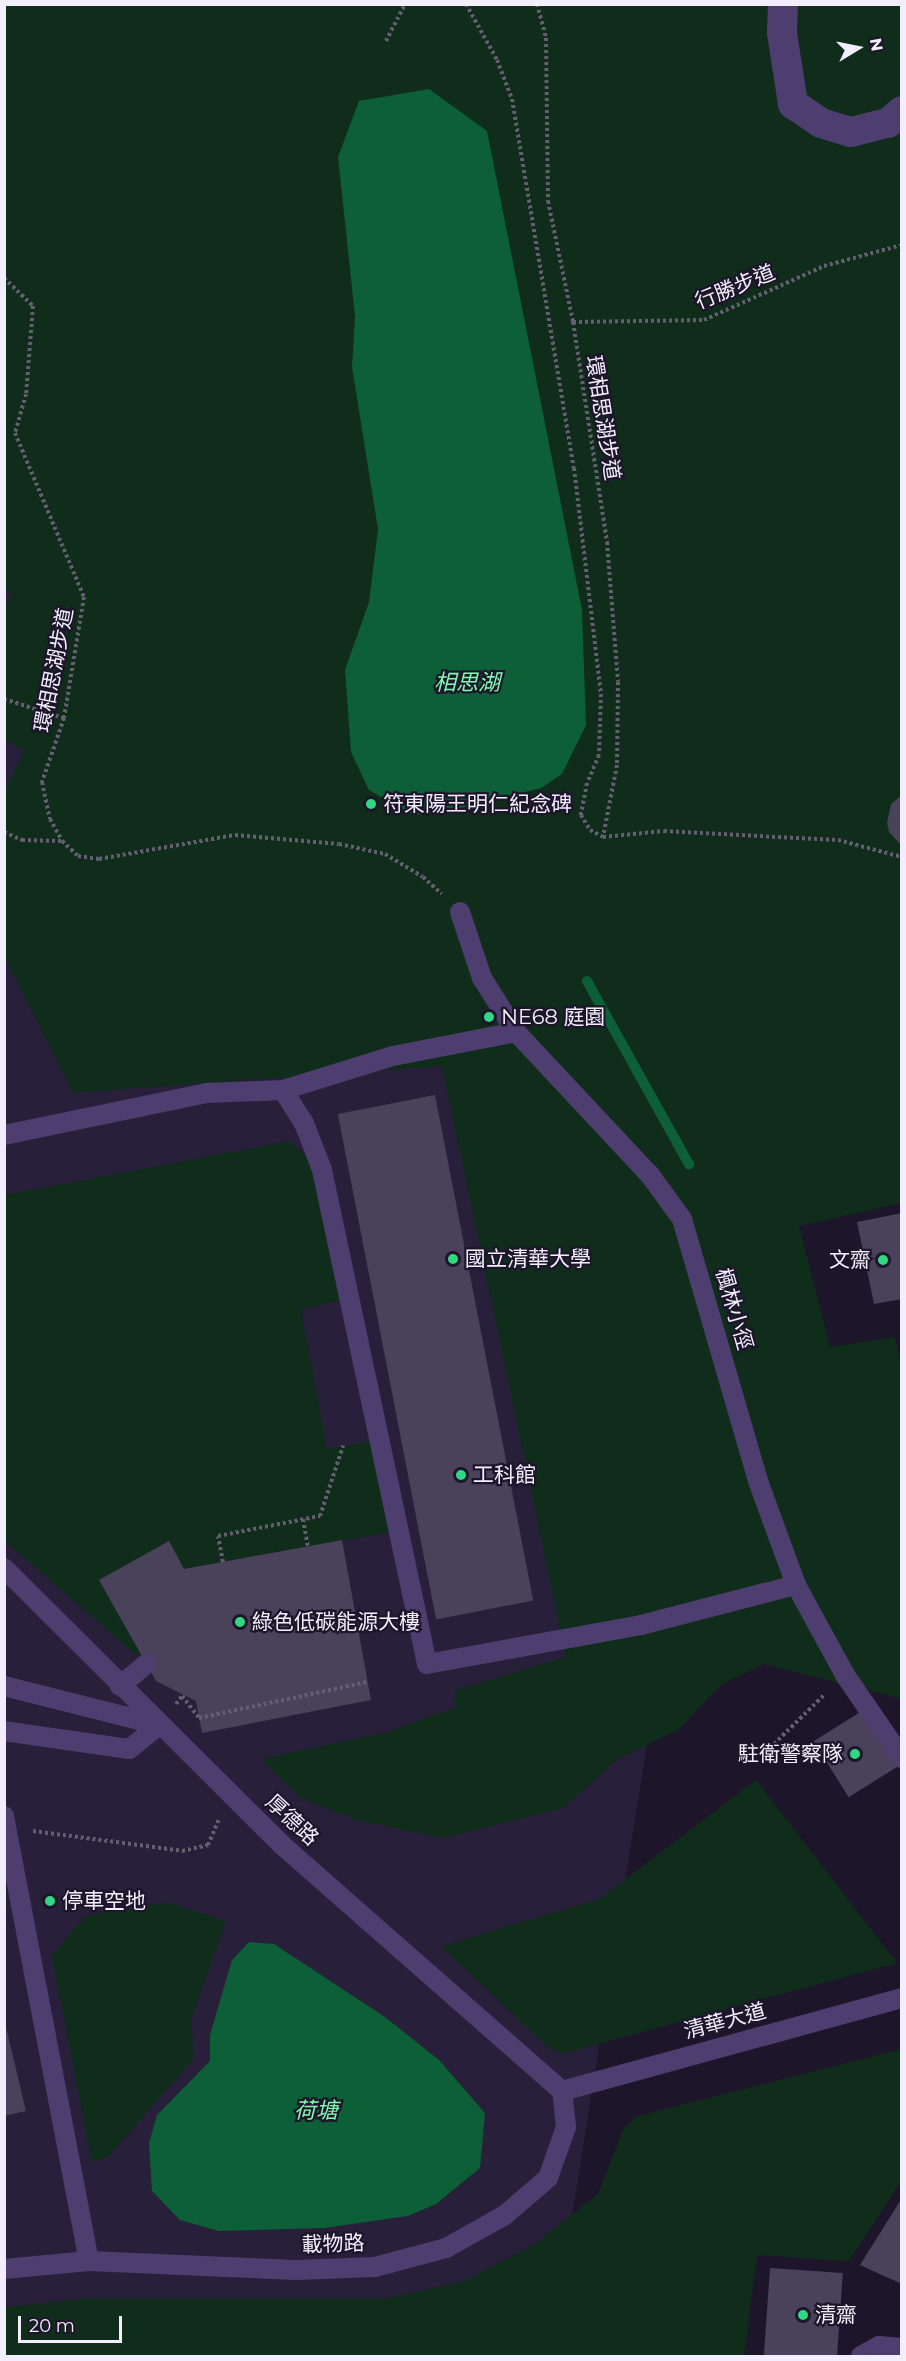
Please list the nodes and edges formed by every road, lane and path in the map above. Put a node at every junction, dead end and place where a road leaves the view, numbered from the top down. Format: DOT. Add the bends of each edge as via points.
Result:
graph roads {
  1 [pos="405,4"];
  2 [pos="466,4"];
  3 [pos="537,4"];
  4 [pos="783,4"];
  5 [pos="386,41"];
  6 [pos="902,111"];
  7 [pos="902,245"];
  8 [pos="4,278"];
  9 [pos="573,322"];
  10 [pos="4,699"];
  11 [pos="64,718"];
  12 [pos="4,832"];
  13 [pos="603,837"];
  14 [pos="62,841"];
  15 [pos="902,857"];
  16 [pos="460,912"];
  17 [pos="516,1032"];
  18 [pos="283,1090"];
  19 [pos="4,1135"];
  20 [pos="343,1446"];
  21 [pos="303,1519"];
  22 [pos="308,1547"];
  23 [pos="223,1562"];
  24 [pos="4,1568"];
  25 [pos="796,1585"];
  26 [pos="146,1664"];
  27 [pos="844,1675"];
  28 [pos="367,1682"];
  29 [pos="4,1686"];
  30 [pos="120,1686"];
  31 [pos="182,1696"];
  32 [pos="159,1725"];
  33 [pos="4,1731"];
  34 [pos="774,1744"];
  35 [pos="902,1758"];
  36 [pos="222,1813"];
  37 [pos="6,1822"];
  38 [pos="902,1998"];
  39 [pos="562,2091"];
  40 [pos="89,2261"];
  41 [pos="4,2269"];
  42 [pos="902,2348"];
  43 [pos="861,2356"];
  1 -- 5 [label="path"];
  2 -- 13 [label="path" via="497,60 512,99 574,468 602,704 599,755 587,783 581,815 590,830"];
  3 -- 9 [label="path, 環相思湖步道" via="546,38 548,201"];
  4 -- 6 [label="street" via="782,33 793,104 820,123 851,132 888,123"];
  7 -- 9 [label="path, 行勝步道" via="824,266 704,320"];
  8 -- 11 [label="path, 環相思湖步道" via="33,306 26,394 15,433 84,597"];
  9 -- 13 [label="path, 環相思湖步道" via="607,542 618,682 617,765"];
  10 -- 11 [label="path"];
  11 -- 14 [label="path, 環相思湖步道" via="42,782 50,819"];
  12 -- 14 [label="path" via="22,840"];
  13 -- 15 [label="path" via="664,831 838,840"];
  14 -- 16 [label="path" via="78,856 99,859 236,835 339,844 385,854 423,877"];
  16 -- 17 [label="lane, 楓林小徑" via="482,978"];
  17 -- 18 [label="lane" via="393,1056"];
  17 -- 25 [label="lane, 楓林小徑" via="650,1175 682,1219 758,1481"];
  18 -- 19 [label="lane" via="206,1093"];
  18 -- 25 [label="lane" via="304,1123 322,1170 427,1664 641,1625"];
  20 -- 21 [label="path" via="320,1516"];
  21 -- 22 [label="path"];
  21 -- 23 [label="path" via="218,1536"];
  24 -- 30 [label="lane, 厚德路"];
  25 -- 27 [label="lane, 楓林小徑"];
  26 -- 30 [label="lane"];
  27 -- 34 [label="path"];
  27 -- 35 [label="lane, 楓林小徑"];
  28 -- 31 [label="path" via="199,1718"];
  29 -- 32 [label="lane"];
  30 -- 32 [label="lane, 厚德路"];
  32 -- 33 [label="lane" via="129,1749"];
  32 -- 39 [label="lane, 厚德路" via="282,1845"];
  36 -- 37 [label="path" via="208,1845 182,1851"];
  37 -- 40 [label="lane"];
  38 -- 39 [label="lane, 清華大道"];
  39 -- 40 [label="lane, 載物路" via="566,2127 548,2178 505,2215 446,2248 375,2267 296,2270"];
  40 -- 41 [label="lane, 載物路"];
  42 -- 43 [label="lane" via="879,2346"];
}
